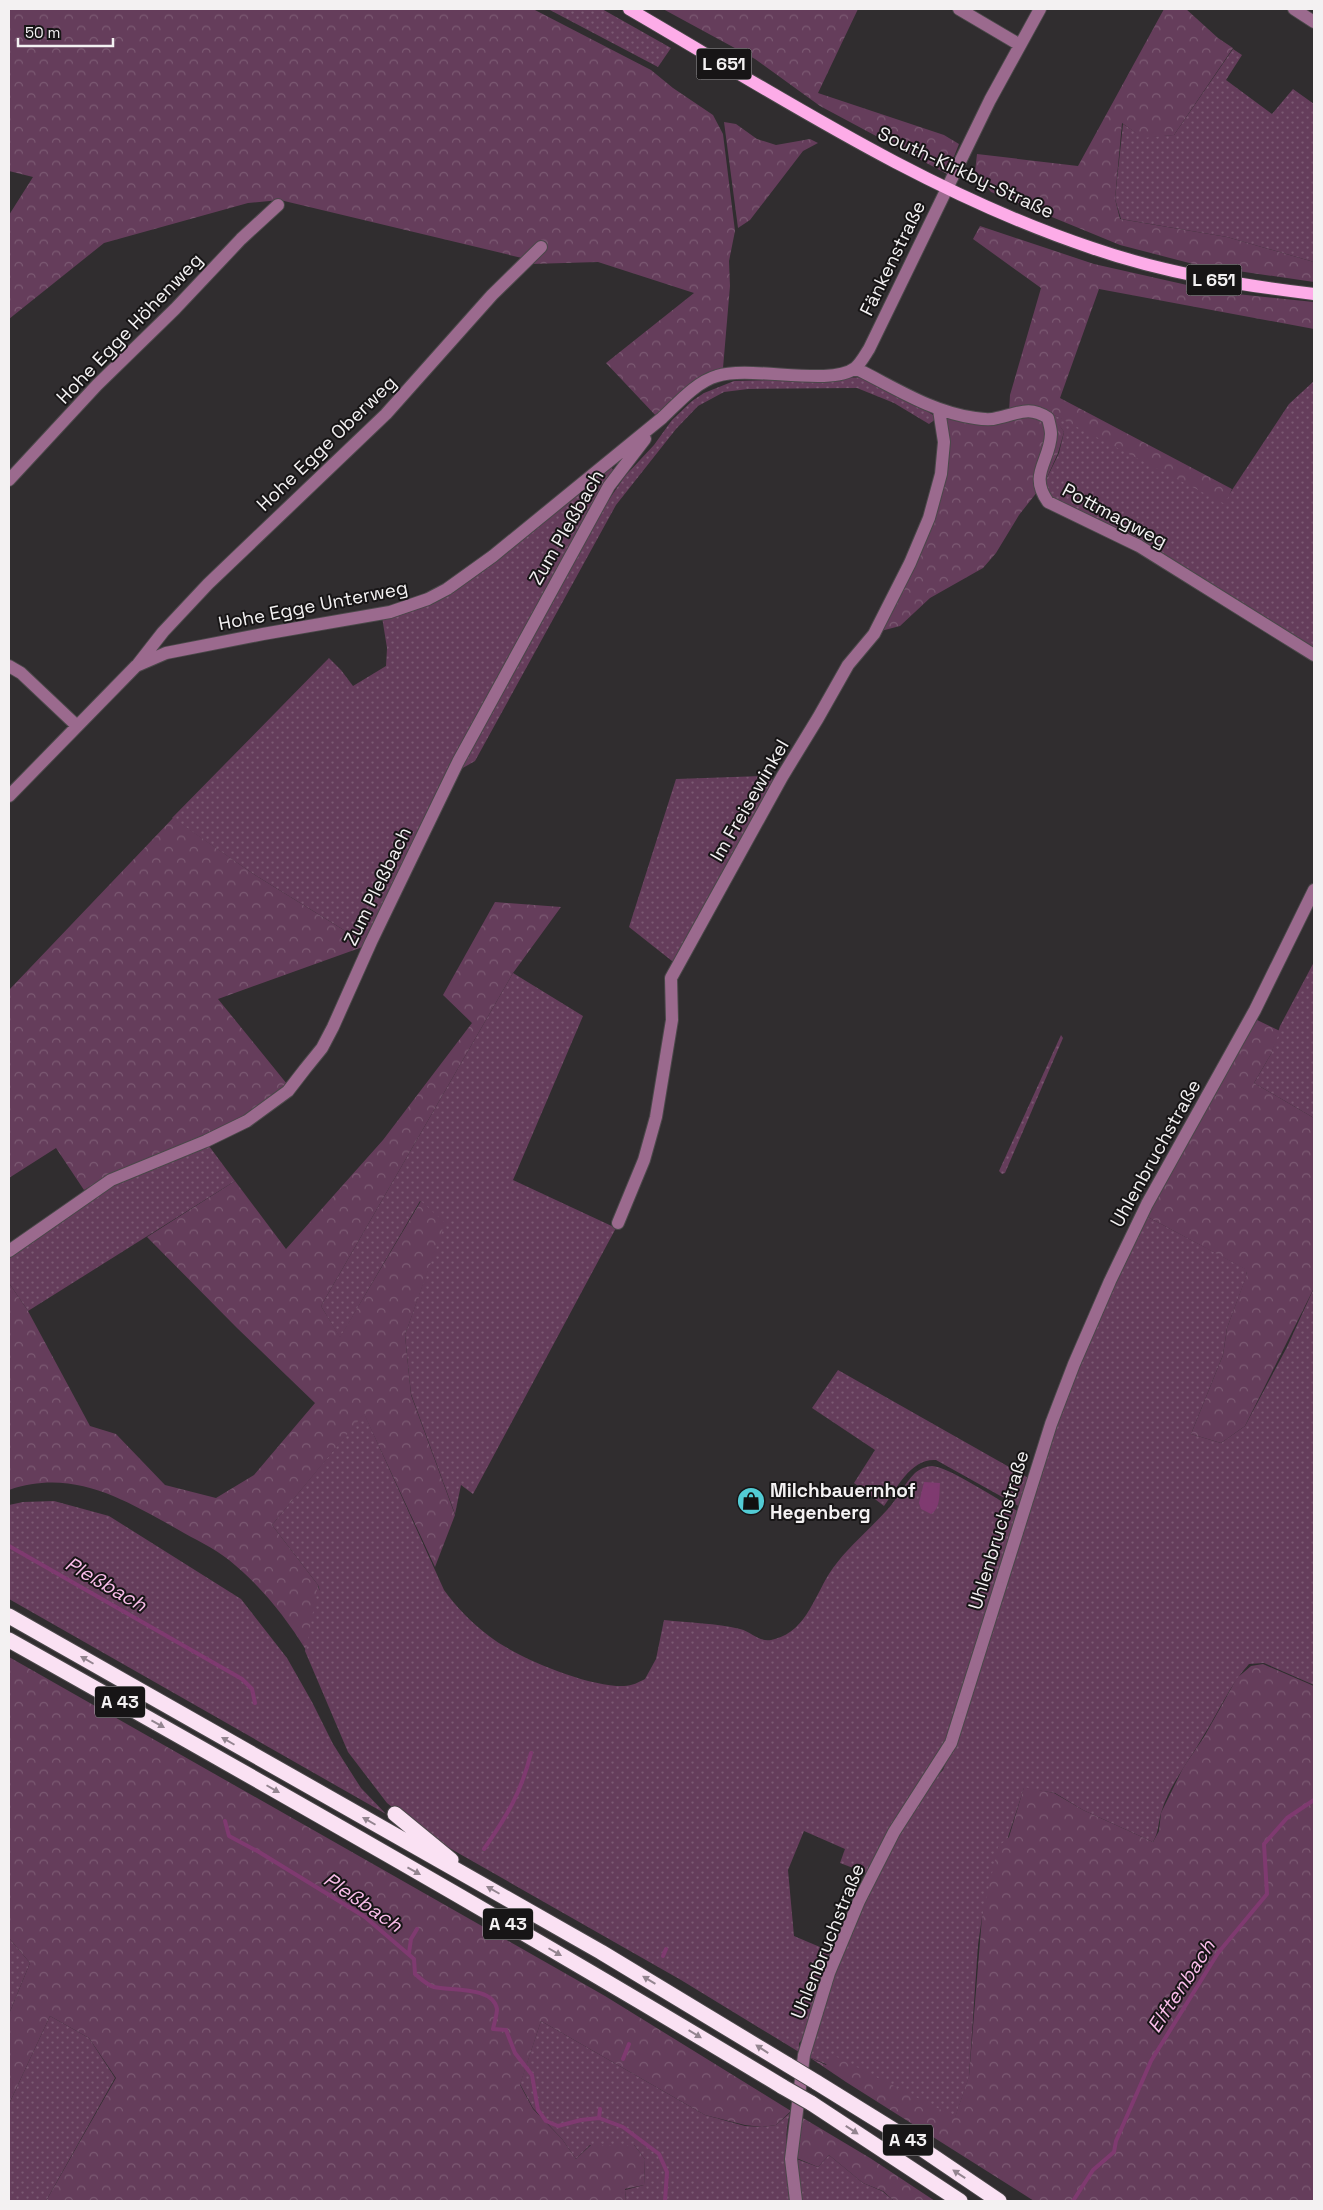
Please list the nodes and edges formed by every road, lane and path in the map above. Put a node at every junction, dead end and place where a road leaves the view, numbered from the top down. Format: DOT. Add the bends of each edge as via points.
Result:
graph roads {
  1 [pos="629,9"];
  2 [pos="959,9"];
  3 [pos="1040,9"];
  4 [pos="1294,9"];
  5 [pos="1314,22"];
  6 [pos="1020,45"];
  7 [pos="947,188"];
  8 [pos="278,205"];
  9 [pos="541,247"];
  10 [pos="1314,294"];
  11 [pos="855,368"];
  12 [pos="939,410"];
  13 [pos="662,418"];
  14 [pos="9,480"];
  15 [pos="1314,655"];
  16 [pos="9,666"];
  17 [pos="136,666"];
  18 [pos="76,725"];
  19 [pos="9,796"];
  20 [pos="1314,890"];
  21 [pos="618,1223"];
  22 [pos="9,1251"];
  23 [pos="9,1616"];
  24 [pos="9,1640"];
  25 [pos="395,1814"];
  26 [pos="473,1879"];
  27 [pos="796,2201"];
  28 [pos="960,2201"];
  29 [pos="999,2201"];
  1 -- 7 [label="main road, South-Kirkby-Straße / L 651"];
  2 -- 6 [label="street"];
  3 -- 6 [label="street, Fänkenstraße"];
  4 -- 5 [label="street"];
  6 -- 7 [label="street, Fänkenstraße"];
  7 -- 10 [label="main road, South-Kirkby-Straße / L 651" via="1018,220 1101,251 1194,276"];
  7 -- 11 [label="street, Fänkenstraße" via="869,349"];
  8 -- 14 [label="street, Hohe Egge Höhenweg" via="97,385"];
  9 -- 17 [label="street, Hohe Egge Oberweg" via="492,295 386,414 208,584"];
  11 -- 12 [label="street, Pottmagweg"];
  11 -- 13 [label="street, Hohe Egge Unterweg" via="830,375 717,376 687,394"];
  12 -- 15 [label="street, Pottmagweg" via="996,419 1018,411 1037,411 1048,418 1051,434 1040,472 1040,490 1048,502 1139,546"];
  12 -- 21 [label="street, Im Freisewinkel" via="944,442 941,474 929,518 910,563 874,634 848,665 671,978 672,1020 656,1117 644,1160"];
  13 -- 17 [label="street, Hohe Egge Unterweg" via="493,556 428,599 390,612 166,653"];
  13 -- 22 [label="street, Zum Pleßbach" via="609,486 458,762 322,1048 288,1091 247,1121 111,1180"];
  16 -- 18 [label="street"];
  17 -- 18 [label="street, Hohe Egge Unterweg"];
  18 -- 19 [label="street, Hohe Egge Unterweg"];
  20 -- 27 [label="street, Uhlenbruchstraße" via="1255,1010 1147,1204 1106,1290 1051,1424 951,1743 894,1832 859,1901 829,1973 804,2055 790,2159"];
  26 -- 23 [label="highway, A 43, one-way"];
  24 -- 28 [label="highway, A 43, one-way, bridge" via="574,1962 811,2103"];
  25 -- 26 [label="highway"];
  29 -- 26 [label="highway, A 43, one-way, bridge" via="816,2082"];
}
